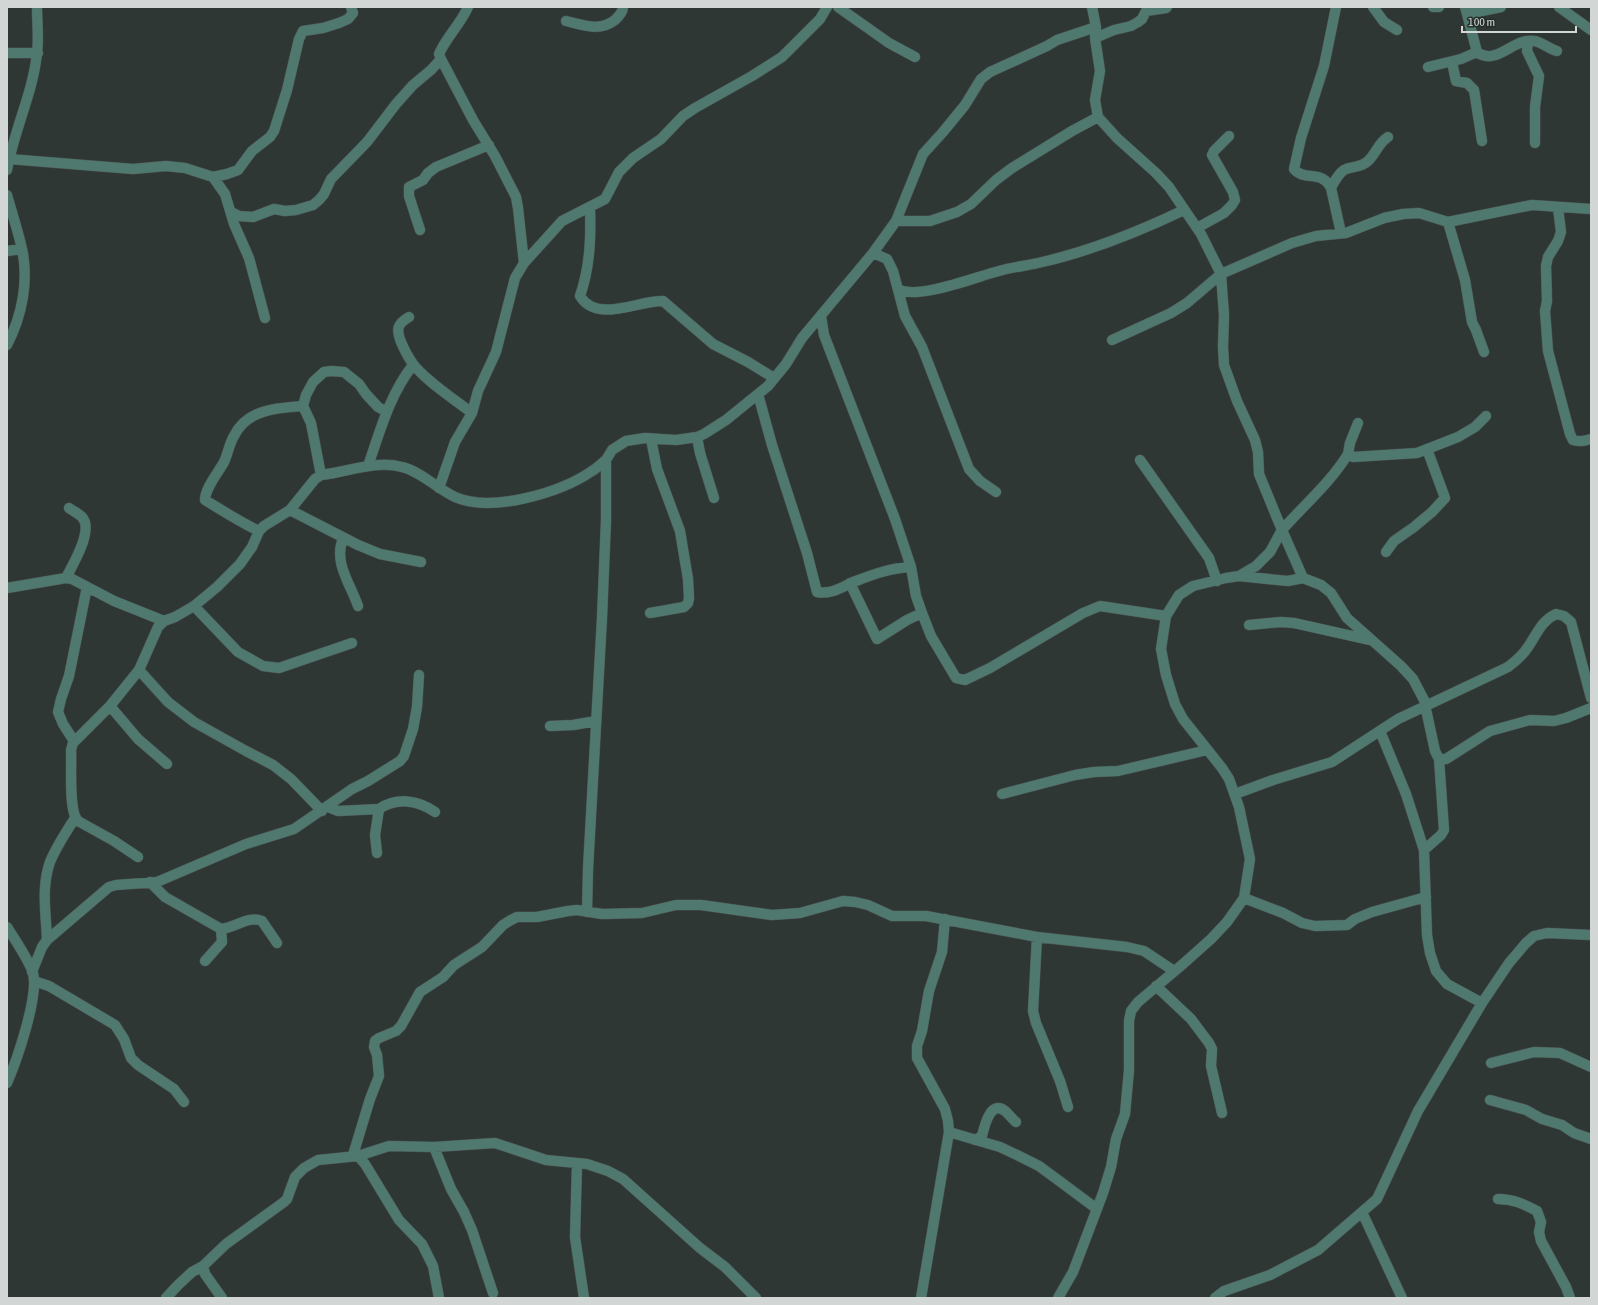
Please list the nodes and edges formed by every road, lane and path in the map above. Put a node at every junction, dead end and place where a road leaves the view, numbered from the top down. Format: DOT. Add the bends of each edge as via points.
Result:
graph roads {
  1 [pos="37,7"];
  2 [pos="351,7"];
  3 [pos="468,7"];
  4 [pos="623,7"];
  5 [pos="827,7"];
  6 [pos="838,7"];
  7 [pos="1092,7"];
  8 [pos="1167,7"];
  9 [pos="1336,7"];
  10 [pos="1373,7"];
  11 [pos="1433,7"];
  12 [pos="1439,7"];
  13 [pos="1501,7"];
  14 [pos="1559,7"];
  15 [pos="1466,11"];
  16 [pos="566,21"];
  17 [pos="1096,27"];
  18 [pos="1397,30"];
  19 [pos="1591,30"];
  20 [pos="1095,38"];
  21 [pos="1528,41"];
  22 [pos="1557,51"];
  23 [pos="1477,52"];
  24 [pos="7,53"];
  25 [pos="38,53"];
  26 [pos="915,57"];
  27 [pos="441,59"];
  28 [pos="1452,62"];
  29 [pos="1428,66"];
  30 [pos="1098,117"];
  31 [pos="1229,136"];
  32 [pos="1388,137"];
  33 [pos="1482,141"];
  34 [pos="1535,143"];
  35 [pos="489,146"];
  36 [pos="9,159"];
  37 [pos="7,170"];
  38 [pos="213,177"];
  39 [pos="1331,188"];
  40 [pos="7,195"];
  41 [pos="590,208"];
  42 [pos="1558,208"];
  43 [pos="1591,209"];
  44 [pos="1184,210"];
  45 [pos="232,212"];
  46 [pos="896,221"];
  47 [pos="1448,222"];
  48 [pos="1197,228"];
  49 [pos="420,230"];
  50 [pos="1341,233"];
  51 [pos="22,249"];
  52 [pos="7,251"];
  53 [pos="873,253"];
  54 [pos="524,263"];
  55 [pos="1221,274"];
  56 [pos="899,290"];
  57 [pos="821,316"];
  58 [pos="409,317"];
  59 [pos="265,318"];
  60 [pos="1112,340"];
  61 [pos="7,345"];
  62 [pos="1484,352"];
  63 [pos="413,364"];
  64 [pos="774,378"];
  65 [pos="758,394"];
  66 [pos="303,406"];
  67 [pos="387,412"];
  68 [pos="472,413"];
  69 [pos="1486,416"];
  70 [pos="1358,423"];
  71 [pos="697,437"];
  72 [pos="651,439"];
  73 [pos="1591,439"];
  74 [pos="1427,449"];
  75 [pos="1348,454"];
  76 [pos="606,460"];
  77 [pos="1140,460"];
  78 [pos="368,466"];
  79 [pos="321,475"];
  80 [pos="439,488"];
  81 [pos="996,492"];
  82 [pos="714,498"];
  83 [pos="69,508"];
  84 [pos="290,510"];
  85 [pos="1282,530"];
  86 [pos="259,531"];
  87 [pos="343,539"];
  88 [pos="1386,552"];
  89 [pos="421,562"];
  90 [pos="911,567"];
  91 [pos="1239,576"];
  92 [pos="66,578"];
  93 [pos="1303,578"];
  94 [pos="1217,581"];
  95 [pos="850,583"];
  96 [pos="87,587"];
  97 [pos="7,588"];
  98 [pos="194,606"];
  99 [pos="358,606"];
  100 [pos="650,613"];
  101 [pos="922,613"];
  102 [pos="1166,616"];
  103 [pos="164,621"];
  104 [pos="1249,625"];
  105 [pos="1370,640"];
  106 [pos="352,643"];
  107 [pos="139,670"];
  108 [pos="419,675"];
  109 [pos="1591,698"];
  110 [pos="110,706"];
  111 [pos="1426,707"];
  112 [pos="1591,708"];
  113 [pos="596,722"];
  114 [pos="550,726"];
  115 [pos="1380,731"];
  116 [pos="74,741"];
  117 [pos="1206,750"];
  118 [pos="1439,759"];
  119 [pos="167,764"];
  120 [pos="1002,794"];
  121 [pos="1235,794"];
  122 [pos="325,809"];
  123 [pos="379,809"];
  124 [pos="435,812"];
  125 [pos="75,818"];
  126 [pos="1424,850"];
  127 [pos="376,853"];
  128 [pos="138,857"];
  129 [pos="150,882"];
  130 [pos="1426,897"];
  131 [pos="1244,898"];
  132 [pos="587,912"];
  133 [pos="945,919"];
  134 [pos="7,927"];
  135 [pos="221,929"];
  136 [pos="1591,936"];
  137 [pos="1037,937"];
  138 [pos="47,940"];
  139 [pos="277,943"];
  140 [pos="205,961"];
  141 [pos="1174,972"];
  142 [pos="33,976"];
  143 [pos="1156,986"];
  144 [pos="1482,1002"];
  145 [pos="1491,1063"];
  146 [pos="1591,1067"];
  147 [pos="7,1083"];
  148 [pos="1490,1100"];
  149 [pos="184,1102"];
  150 [pos="1068,1107"];
  151 [pos="1222,1113"];
  152 [pos="1016,1122"];
  153 [pos="949,1132"];
  154 [pos="1591,1139"];
  155 [pos="976,1140"];
  156 [pos="434,1147"];
  157 [pos="355,1156"];
  158 [pos="577,1163"];
  159 [pos="1498,1199"];
  160 [pos="1097,1210"];
  161 [pos="1362,1212"];
  162 [pos="203,1266"];
  163 [pos="493,1293"];
  164 [pos="166,1298"];
  165 [pos="222,1298"];
  166 [pos="439,1298"];
  167 [pos="584,1298"];
  168 [pos="756,1298"];
  169 [pos="921,1298"];
  170 [pos="1058,1298"];
  171 [pos="1215,1298"];
  172 [pos="1402,1298"];
  173 [pos="1570,1298"];
  1 -- 25 [label="street"];
  2 -- 38 [label="street" via="352,16 348,19 323,28 303,31 280,115 270,137 252,151 238,170"];
  3 -- 27 [label="street" via="462,20 442,46 439,54"];
  4 -- 16 [label="street" via="618,17 600,27"];
  5 -- 41 [label="street" via="820,19 782,57 683,116 661,139 627,163 615,178 605,199"];
  6 -- 26 [label="street"];
  7 -- 17 [label="street"];
  8 -- 20 [label="street" via="1146,11 1142,19 1131,26"];
  9 -- 39 [label="street" via="1324,66 1294,169 1301,174 1321,177 1328,181"];
  10 -- 18 [label="street" via="1384,22"];
  11 -- 12 [label="street"];
  13 -- 15 [label="street"];
  14 -- 19 [label="street"];
  15 -- 23 [label="street"];
  17 -- 20 [label="street"];
  17 -- 46 [label="street" via="1057,40 983,77 965,105 923,154"];
  20 -- 30 [label="street" via="1100,71 1095,100"];
  21 -- 22 [label="street" via="1534,40"];
  21 -- 23 [label="street" via="1486,58"];
  21 -- 34 [label="street" via="1527,51 1539,76 1535,107"];
  23 -- 28 [label="street"];
  24 -- 25 [label="street"];
  25 -- 36 [label="street"];
  27 -- 35 [label="street"];
  27 -- 45 [label="street" via="413,85 367,142 331,179 319,200 296,210 285,212 274,209 253,217 239,216"];
  28 -- 29 [label="street"];
  28 -- 33 [label="street" via="1456,81 1467,83 1474,90"];
  30 -- 44 [label="street" via="1161,178"];
  30 -- 46 [label="street" via="1012,168 971,204 957,212 930,221"];
  31 -- 48 [label="street" via="1212,155 1235,200 1224,212"];
  32 -- 39 [label="street" via="1381,141 1364,165 1344,170 1335,179"];
  35 -- 49 [label="street" via="436,167 423,180 409,187 409,196"];
  35 -- 54 [label="street" via="516,197"];
  36 -- 37 [label="street"];
  36 -- 38 [label="street" via="133,169 166,166 186,168"];
  38 -- 45 [label="street" via="225,194"];
  39 -- 50 [label="street"];
  40 -- 51 [label="street"];
  41 -- 54 [label="street" via="562,221"];
  41 -- 64 [label="street" via="589,256 580,296 584,303 608,310 663,301 713,344"];
  42 -- 43 [label="street"];
  42 -- 47 [label="street" via="1532,205"];
  42 -- 73 [label="street" via="1561,232 1546,266 1547,302 1544,311 1548,351 1570,434 1573,440 1577,441"];
  44 -- 48 [label="street"];
  44 -- 56 [label="street" via="1094,247 1064,256 950,285 909,293"];
  45 -- 59 [label="street" via="234,224 253,270"];
  46 -- 53 [label="street"];
  47 -- 50 [label="street" via="1419,213 1403,214"];
  47 -- 62 [label="street" via="1465,280 1472,322"];
  48 -- 55 [label="street"];
  50 -- 55 [label="street" via="1316,236 1292,243"];
  51 -- 52 [label="street"];
  51 -- 61 [label="street" via="25,270 23,298 16,325"];
  53 -- 56 [label="street" via="888,259"];
  53 -- 57 [label="street"];
  54 -- 68 [label="street" via="515,278 496,352 478,391"];
  55 -- 60 [label="street" via="1171,313"];
  55 -- 85 [label="street" via="1224,365 1254,440 1258,452 1259,474"];
  56 -- 81 [label="street" via="906,316 922,346 969,468 980,481"];
  57 -- 64 [label="street"];
  57 -- 90 [label="street" via="824,336 896,519"];
  58 -- 63 [label="street" via="400,323 398,330"];
  63 -- 67 [label="street" via="405,374"];
  63 -- 68 [label="street"];
  64 -- 65 [label="street"];
  65 -- 71 [label="street" via="713,430"];
  65 -- 95 [label="street" via="817,592 834,591"];
  66 -- 67 [label="street" via="313,382 324,372 331,371 344,372 353,378 378,407"];
  66 -- 79 [label="street" via="311,422"];
  66 -- 86 [label="street" via="273,408 253,415 244,423 234,436 224,462 205,494 205,500"];
  67 -- 78 [label="street"];
  68 -- 80 [label="street" via="455,442"];
  69 -- 74 [label="street" via="1475,427 1458,437"];
  70 -- 75 [label="street"];
  71 -- 72 [label="street" via="676,440"];
  71 -- 82 [label="street"];
  72 -- 76 [label="street" via="626,441 612,450"];
  72 -- 100 [label="street" via="657,469 680,531 689,598 684,607"];
  74 -- 75 [label="street" via="1417,453 1353,457"];
  74 -- 88 [label="street" via="1445,498 1432,512 1394,541"];
  75 -- 85 [label="street"];
  76 -- 80 [label="street" via="591,472 552,490 505,502 485,504 466,501"];
  76 -- 113 [label="street" via="606,520"];
  77 -- 94 [label="street" via="1208,558"];
  78 -- 79 [label="street"];
  78 -- 80 [label="street" via="384,464 404,467"];
  79 -- 84 [label="street" via="315,478"];
  83 -- 92 [label="street" via="82,517 86,528 81,546"];
  84 -- 86 [label="street" via="271,520"];
  84 -- 87 [label="street"];
  85 -- 91 [label="street" via="1270,552 1256,566"];
  85 -- 93 [label="street"];
  86 -- 98 [label="street" via="240,564"];
  87 -- 89 [label="street" via="380,554"];
  87 -- 99 [label="street" via="340,551 341,566"];
  90 -- 95 [label="street" via="892,568"];
  90 -- 101 [label="street"];
  91 -- 93 [label="street" via="1288,581"];
  91 -- 94 [label="street"];
  92 -- 96 [label="street" via="72,578"];
  92 -- 97 [label="street"];
  93 -- 105 [label="street" via="1321,585 1331,593 1347,618"];
  94 -- 102 [label="street" via="1193,586 1179,595"];
  95 -- 101 [label="street" via="877,639"];
  96 -- 103 [label="street"];
  96 -- 116 [label="street" via="69,676 58,712"];
  98 -- 103 [label="street"];
  98 -- 106 [label="street" via="238,652 264,666 279,668"];
  101 -- 102 [label="street" via="931,636 950,669 956,678 965,680 1010,657 1083,613 1100,606"];
  102 -- 117 [label="street" via="1161,649 1171,692 1183,719"];
  103 -- 107 [label="street" via="158,627"];
  104 -- 105 [label="street" via="1294,623"];
  105 -- 111 [label="street" via="1408,673 1421,692"];
  107 -- 110 [label="street"];
  107 -- 122 [label="street" via="168,702 194,722 273,765"];
  108 -- 122 [label="street" via="416,718 404,756"];
  109 -- 111 [label="street" via="1571,622 1556,614 1541,626 1529,647 1516,662"];
  110 -- 116 [label="street"];
  110 -- 119 [label="street" via="138,739"];
  111 -- 115 [label="street"];
  111 -- 118 [label="street"];
  112 -- 118 [label="street" via="1554,721 1530,720 1490,730 1446,759"];
  113 -- 114 [label="street"];
  113 -- 132 [label="street"];
  115 -- 121 [label="street" via="1332,762"];
  115 -- 126 [label="street" via="1406,794"];
  116 -- 125 [label="street" via="71,750"];
  117 -- 120 [label="street" via="1118,771 1075,775"];
  117 -- 121 [label="street" via="1222,768"];
  118 -- 126 [label="street" via="1444,830"];
  121 -- 131 [label="street" via="1250,859"];
  122 -- 123 [label="street"];
  122 -- 129 [label="street" via="280,835 246,844 164,880"];
  123 -- 124 [label="street" via="400,800 414,802"];
  123 -- 127 [label="street" via="375,835"];
  125 -- 128 [label="street"];
  125 -- 138 [label="street" via="53,855 47,875"];
  126 -- 130 [label="street"];
  129 -- 135 [label="street" via="170,900"];
  129 -- 138 [label="street" via="109,887"];
  130 -- 131 [label="street" via="1377,910 1347,924 1315,926"];
  130 -- 144 [label="street" via="1428,941 1436,971 1447,984"];
  131 -- 141 [label="street" via="1211,939"];
  132 -- 133 [label="street" via="642,913 676,905 701,905 772,915 800,913 843,901 868,905 892,916"];
  132 -- 157 [label="street" via="568,911 537,917 517,917 503,925 482,947 420,992 396,1031 375,1041 379,1076 370,1099"];
  133 -- 137 [label="street"];
  133 -- 153 [label="street" via="942,952 929,991 917,1046 917,1058 945,1109"];
  134 -- 142 [label="street"];
  135 -- 139 [label="street" via="258,919"];
  135 -- 140 [label="street" via="222,942"];
  136 -- 144 [label="street" via="1547,933 1534,936 1509,963"];
  137 -- 141 [label="street" via="1144,951"];
  137 -- 150 [label="street" via="1033,1011"];
  138 -- 142 [label="street" via="42,947"];
  141 -- 143 [label="street"];
  142 -- 147 [label="street" via="34,989 28,1016"];
  142 -- 149 [label="street" via="115,1025 138,1065 174,1089"];
  143 -- 151 [label="street" via="1191,1018 1210,1043 1211,1066"];
  143 -- 160 [label="street" via="1131,1011 1125,1114"];
  144 -- 161 [label="street" via="1418,1111 1378,1199"];
  145 -- 146 [label="street" via="1534,1052 1560,1053"];
  148 -- 154 [label="street" via="1526,1110"];
  152 -- 155 [label="street" via="1004,1110 993,1110 986,1120 982,1136"];
  153 -- 155 [label="street"];
  153 -- 169 [label="street"];
  155 -- 160 [label="street" via="1000,1147 1039,1166"];
  156 -- 157 [label="street" via="389,1146"];
  156 -- 158 [label="street" via="495,1143 546,1160"];
  156 -- 163 [label="street" via="451,1189 472,1230"];
  157 -- 162 [label="street" via="318,1160 304,1168 295,1178 287,1199 226,1244"];
  157 -- 166 [label="street" via="365,1164 399,1220 422,1244 433,1266"];
  158 -- 167 [label="street" via="575,1237"];
  158 -- 168 [label="street" via="588,1164 623,1179 700,1248 725,1266"];
  159 -- 173 [label="street" via="1523,1203 1537,1211 1541,1222 1541,1241"];
  160 -- 170 [label="street" via="1073,1272"];
  161 -- 171 [label="street" via="1318,1250"];
  161 -- 172 [label="street"];
  162 -- 164 [label="street" via="192,1272"];
  162 -- 165 [label="street"];
}
